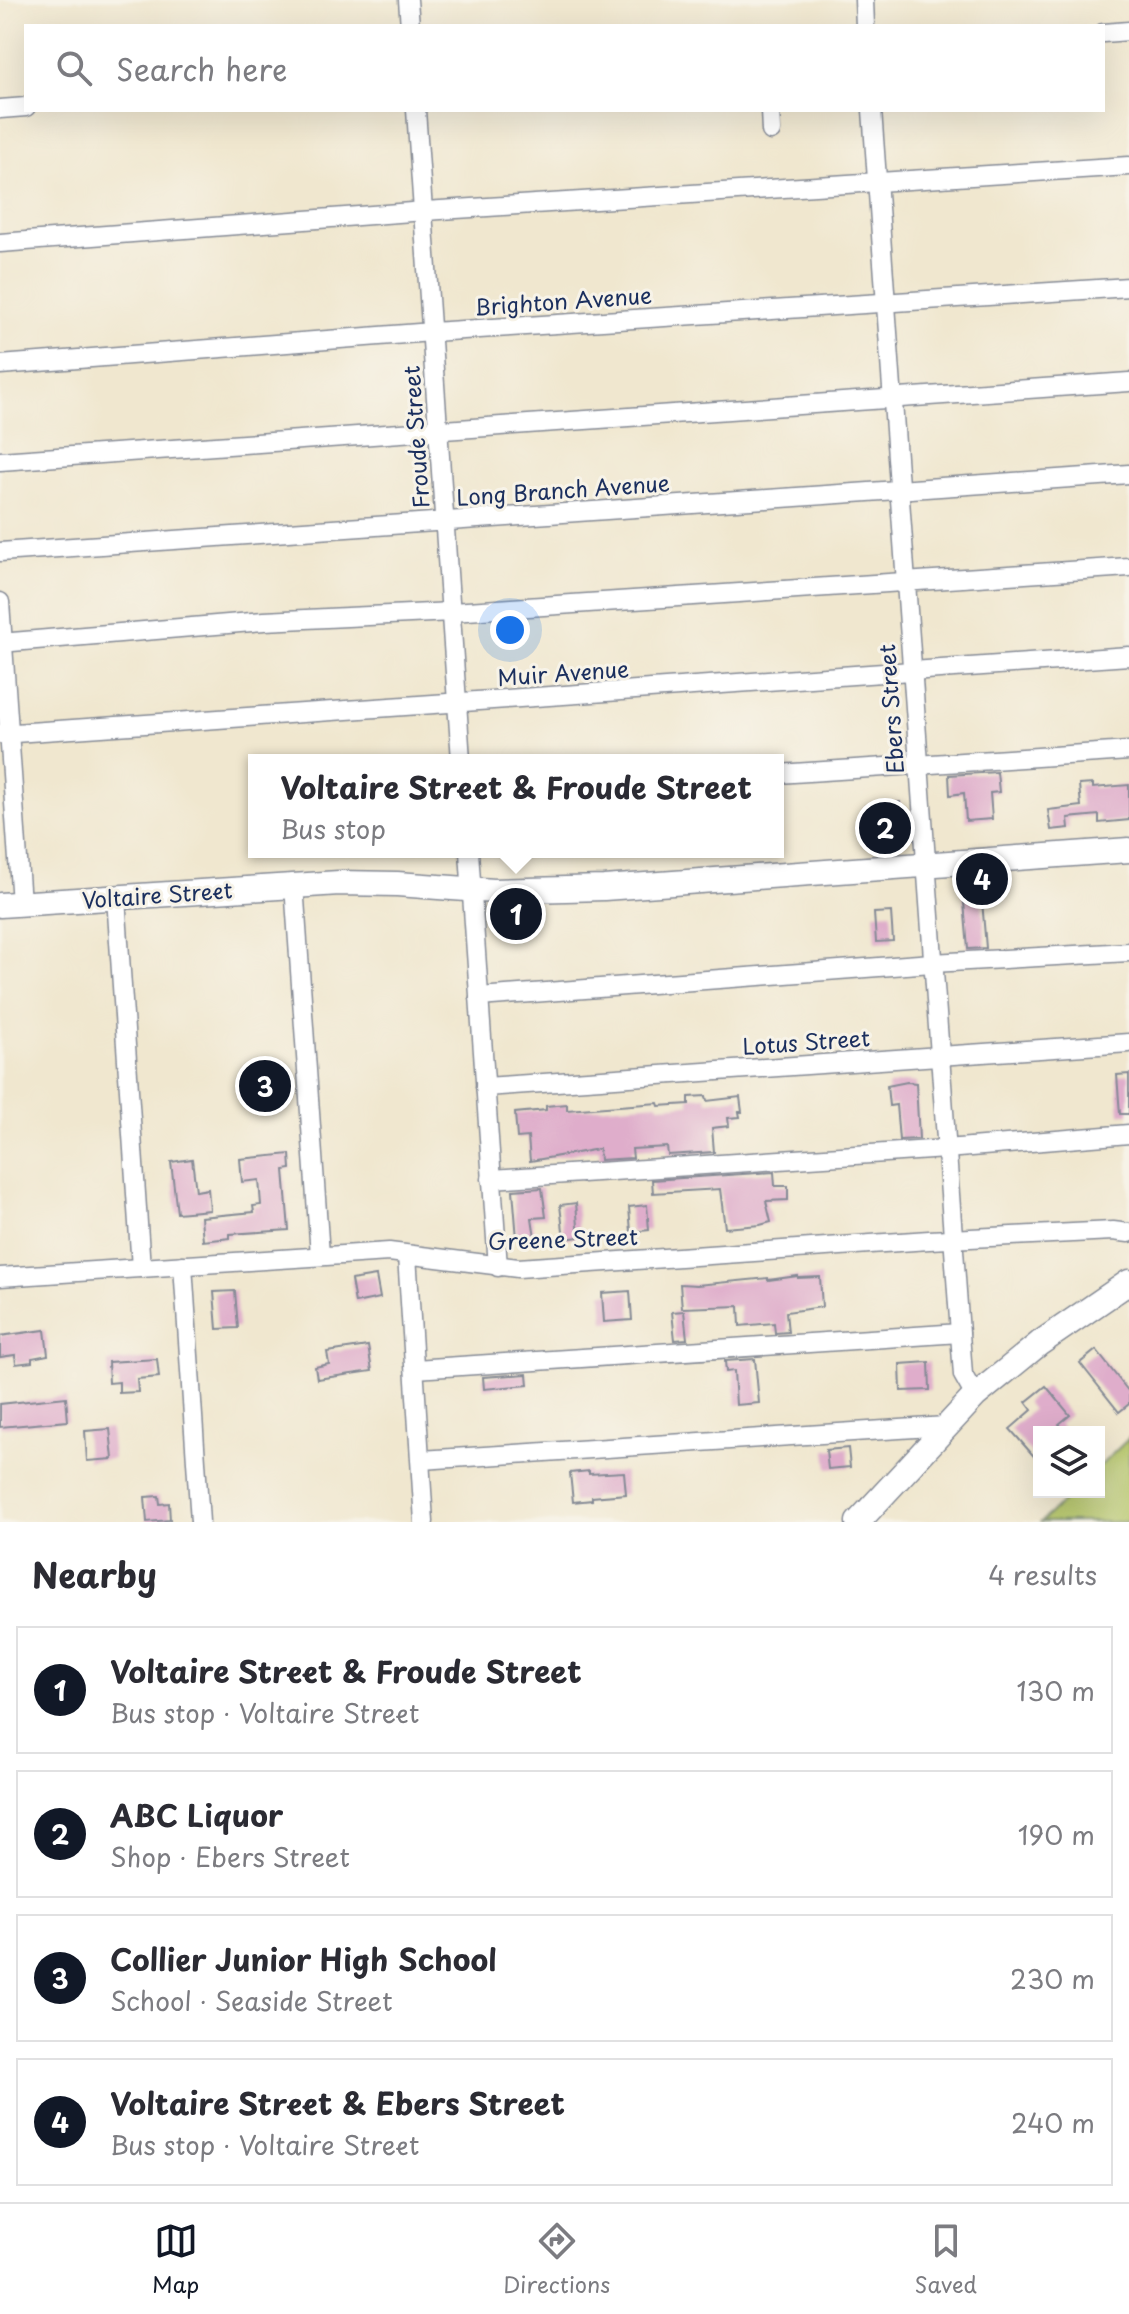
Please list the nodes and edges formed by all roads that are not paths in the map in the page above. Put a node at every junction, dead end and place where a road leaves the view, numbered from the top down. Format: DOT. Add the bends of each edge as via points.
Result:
graph roads {
  1 [pos="408,0"];
  2 [pos="864,0"];
  3 [pos="410,24"];
  4 [pos="865,24"];
  5 [pos="1129,31"];
  6 [pos="1105,33"];
  7 [pos="24,107"];
  8 [pos="0,109"];
  9 [pos="416,112"];
  10 [pos="770,112"];
  11 [pos="872,112"];
  12 [pos="771,131"];
  13 [pos="1129,166"];
  14 [pos="878,181"];
  15 [pos="425,211"];
  16 [pos="0,243"];
  17 [pos="1129,287"];
  18 [pos="887,303"];
  19 [pos="432,332"];
  20 [pos="0,365"];
  21 [pos="1129,382"];
  22 [pos="895,399"];
  23 [pos="438,430"];
  24 [pos="0,461"];
  25 [pos="1129,474"];
  26 [pos="899,490"];
  27 [pos="445,520"];
  28 [pos="0,552"];
  29 [pos="1129,567"];
  30 [pos="905,584"];
  31 [pos="0,602"];
  32 [pos="452,612"];
  33 [pos="2,643"];
  34 [pos="1129,656"];
  35 [pos="911,672"];
  36 [pos="457,703"];
  37 [pos="5,733"];
  38 [pos="1129,751"];
  39 [pos="461,754"];
  40 [pos="918,766"];
  41 [pos="784,774"];
  42 [pos="1129,850"];
  43 [pos="469,858"];
  44 [pos="925,865"];
  45 [pos="294,885"];
  46 [pos="472,890"];
  47 [pos="116,897"];
  48 [pos="10,904"];
  49 [pos="1129,952"];
  50 [pos="932,963"];
  51 [pos="479,997"];
  52 [pos="1129,1043"];
  53 [pos="939,1055"];
  54 [pos="485,1087"];
  55 [pos="1129,1134"];
  56 [pos="946,1149"];
  57 [pos="491,1179"];
  58 [pos="1129,1233"];
  59 [pos="953,1239"];
  60 [pos="320,1255"];
  61 [pos="407,1255"];
  62 [pos="183,1265"];
  63 [pos="498,1267"];
  64 [pos="141,1268"];
  65 [pos="0,1277"];
  66 [pos="1129,1282"];
  67 [pos="960,1333"];
  68 [pos="415,1369"];
  69 [pos="975,1396"];
  70 [pos="946,1426"];
  71 [pos="421,1460"];
  72 [pos="200,1522"];
  73 [pos="424,1522"];
  74 [pos="858,1522"];
  1 -- 3 [label="street"];
  2 -- 4 [label="street"];
  5 -- 6 [label="street"];
  7 -- 8 [label="street"];
  9 -- 15 [label="street, Froude Street"];
  10 -- 12 [label="street"];
  11 -- 14 [label="street, Ebers Street"];
  13 -- 14 [label="street"];
  14 -- 15 [label="street"];
  14 -- 18 [label="street, Ebers Street"];
  15 -- 16 [label="street"];
  15 -- 19 [label="street, Froude Street"];
  17 -- 18 [label="street, Brighton Avenue"];
  18 -- 19 [label="street, Brighton Avenue"];
  18 -- 22 [label="street, Ebers Street"];
  19 -- 20 [label="street, Brighton Avenue"];
  19 -- 23 [label="street, Froude Street"];
  21 -- 22 [label="street"];
  22 -- 23 [label="street"];
  22 -- 26 [label="street, Ebers Street"];
  23 -- 24 [label="street"];
  23 -- 27 [label="street, Froude Street"];
  25 -- 26 [label="street, Long Branch Avenue"];
  26 -- 27 [label="street, Long Branch Avenue"];
  26 -- 30 [label="street, Ebers Street"];
  27 -- 28 [label="street, Long Branch Avenue"];
  27 -- 32 [label="street, Froude Street"];
  29 -- 30 [label="street"];
  30 -- 32 [label="street"];
  30 -- 35 [label="street, Ebers Street"];
  31 -- 33 [label="street"];
  32 -- 33 [label="street"];
  32 -- 36 [label="street, Froude Street"];
  33 -- 37 [label="street"];
  34 -- 35 [label="street, Muir Avenue"];
  35 -- 36 [label="street, Muir Avenue"];
  35 -- 40 [label="street, Ebers Street"];
  36 -- 37 [label="street, Muir Avenue"];
  36 -- 39 [label="street, Froude Street"];
  37 -- 48 [label="street"];
  38 -- 40 [label="street"];
  40 -- 41 [label="street"];
  40 -- 44 [label="street, Ebers Street"];
  42 -- 44 [label="main road, Voltaire Street"];
  43 -- 46 [label="street"];
  44 -- 46 [label="main road, Voltaire Street" via="604,888"];
  44 -- 50 [label="street, Ebers Street"];
  45 -- 46 [label="main road, Voltaire Street" via="367,883"];
  45 -- 47 [label="main road, Voltaire Street"];
  45 -- 60 [label="street"];
  46 -- 51 [label="street"];
  47 -- 48 [label="main road, Voltaire Street"];
  47 -- 64 [label="street"];
  49 -- 50 [label="street"];
  50 -- 51 [label="street"];
  50 -- 53 [label="street, Ebers Street"];
  51 -- 54 [label="street"];
  52 -- 53 [label="street, Lotus Street"];
  53 -- 54 [label="street, Lotus Street"];
  53 -- 56 [label="street, Ebers Street"];
  54 -- 57 [label="street"];
  55 -- 56 [label="street"];
  56 -- 57 [label="street"];
  56 -- 59 [label="street, Ebers Street"];
  57 -- 63 [label="street"];
  58 -- 59 [label="street, Greene Street"];
  59 -- 63 [label="street, Greene Street"];
  59 -- 67 [label="street, Ebers Street"];
  60 -- 61 [label="street, Greene Street"];
  60 -- 62 [label="street, Greene Street"];
  61 -- 63 [label="street, Greene Street"];
  61 -- 68 [label="street"];
  62 -- 64 [label="street, Greene Street"];
  62 -- 72 [label="street"];
  64 -- 65 [label="street, Greene Street"];
  66 -- 69 [label="main road"];
  67 -- 68 [label="street"];
  67 -- 69 [label="street, Ebers Street" via="963,1375"];
  68 -- 71 [label="street"];
  69 -- 70 [label="main road"];
  70 -- 71 [label="street"];
  70 -- 74 [label="main road"];
  71 -- 73 [label="street"];
}
